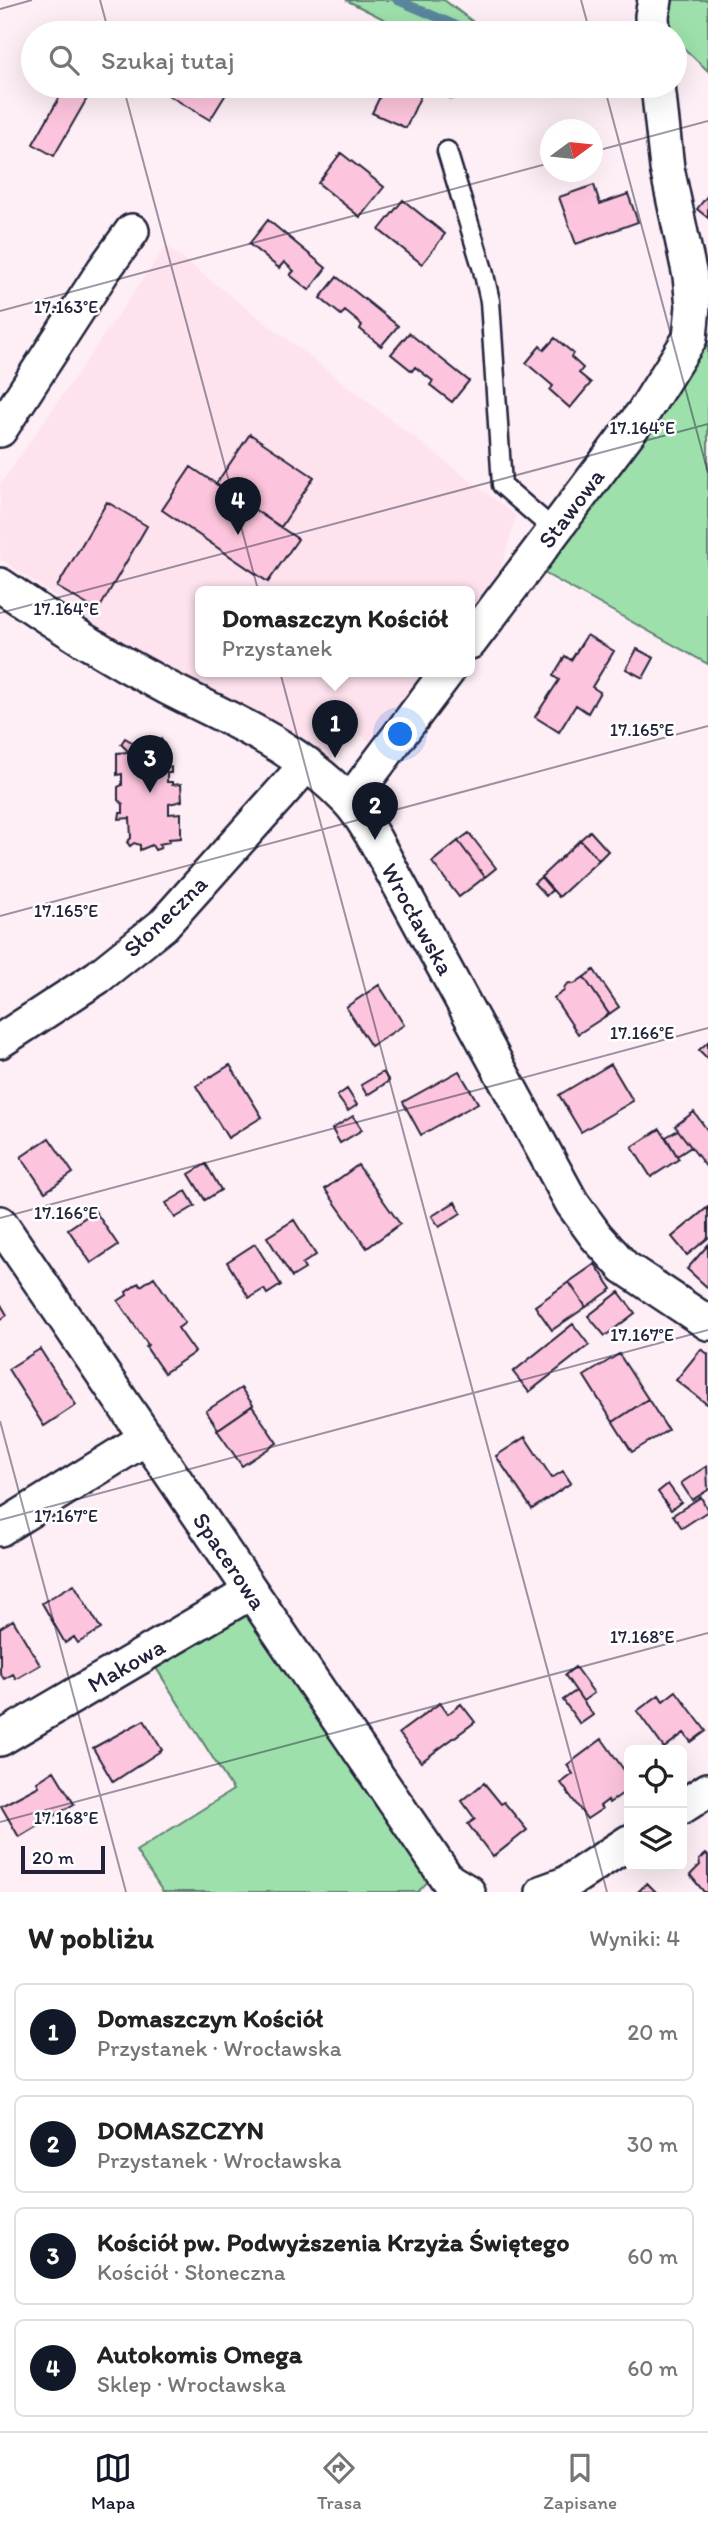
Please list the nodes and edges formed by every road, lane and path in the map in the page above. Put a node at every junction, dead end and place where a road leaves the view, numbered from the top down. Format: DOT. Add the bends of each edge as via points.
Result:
graph roads {
  1 [pos="654,0"];
  2 [pos="652,21"];
  3 [pos="659,98"];
  4 [pos="447,151"];
  5 [pos="132,231"];
  6 [pos="0,430"];
  7 [pos="554,530"];
  8 [pos="0,584"];
  9 [pos="475,635"];
  10 [pos="443,677"];
  11 [pos="307,764"];
  12 [pos="349,802"];
  13 [pos="0,1041"];
  14 [pos="0,1223"];
  15 [pos="708,1323"];
  16 [pos="146,1438"];
  17 [pos="0,1529"];
  18 [pos="251,1592"];
  19 [pos="0,1739"];
  20 [pos="708,1790"];
  21 [pos="687,1804"];
  22 [pos="624,1845"];
  23 [pos="468,1892"];
  24 [pos="542,1892"];
  1 -- 2 [label="street"];
  3 -- 7 [label="street, Stawowa" via="667,168 690,276 690,338 642,413"];
  4 -- 7 [label="lane" via="490,301 502,485"];
  5 -- 6 [label="street"];
  7 -- 9 [label="street, Stawowa"];
  8 -- 11 [label="street, Wrocławska" via="64,629 276,742"];
  10 -- 12 [label="street"];
  11 -- 12 [label="street, Wrocławska"];
  11 -- 13 [label="street, Słoneczna" via="163,925 98,977"];
  12 -- 15 [label="street, Wrocławska" via="375,840 572,1203 624,1267"];
  14 -- 16 [label="street, Spacerowa"];
  16 -- 17 [label="street"];
  16 -- 18 [label="street, Spacerowa"];
  18 -- 19 [label="street, Makowa"];
  18 -- 23 [label="street, Spacerowa" via="448,1880"];
  20 -- 21 [label="street"];
  22 -- 24 [label="street" via="565,1884"];
}
